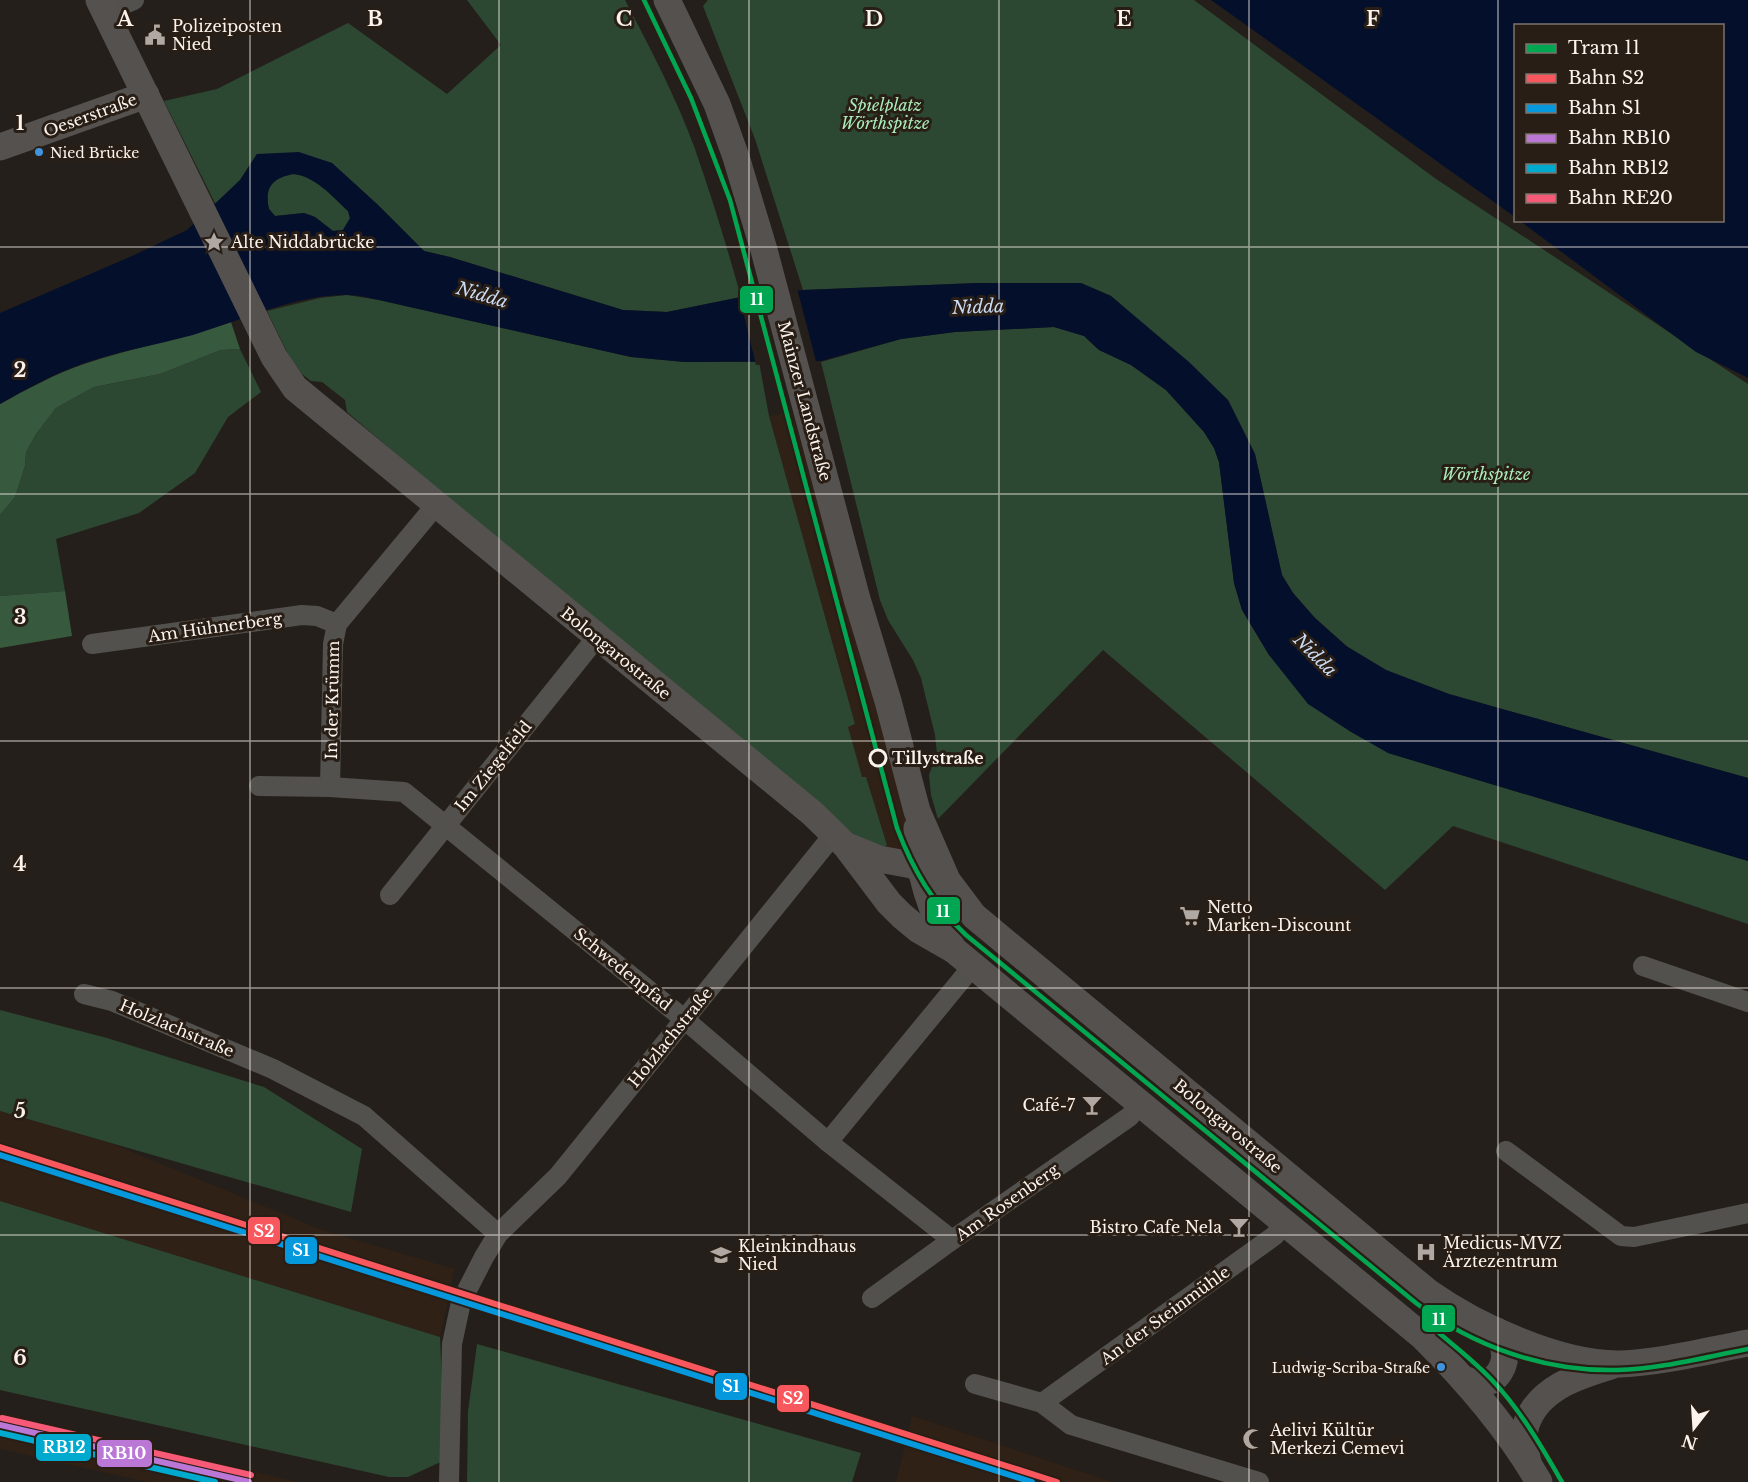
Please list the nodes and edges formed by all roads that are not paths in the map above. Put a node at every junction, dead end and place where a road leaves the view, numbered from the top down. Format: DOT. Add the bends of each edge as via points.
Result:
graph roads {
  1 [pos="134,0"];
  2 [pos="667,0"];
  3 [pos="102,6"];
  4 [pos="150,104"];
  5 [pos="0,147"];
  6 [pos="436,505"];
  7 [pos="337,624"];
  8 [pos="597,637"];
  9 [pos="92,644"];
  10 [pos="259,786"];
  11 [pos="330,787"];
  12 [pos="917,811"];
  13 [pos="445,825"];
  14 [pos="840,840"];
  15 [pos="920,868"];
  16 [pos="884,872"];
  17 [pos="390,895"];
  18 [pos="974,916"];
  19 [pos="963,958"];
  20 [pos="1643,966"];
  21 [pos="84,994"];
  22 [pos="1748,1002"];
  23 [pos="684,1019"];
  24 [pos="1140,1105"];
  25 [pos="828,1142"];
  26 [pos="1506,1151"];
  27 [pos="1748,1213"];
  28 [pos="1285,1224"];
  29 [pos="498,1234"];
  30 [pos="952,1240"];
  31 [pos="872,1298"];
  32 [pos="1497,1331"];
  33 [pos="1748,1343"];
  34 [pos="1618,1364"];
  35 [pos="1463,1379"];
  36 [pos="975,1384"];
  37 [pos="1042,1403"];
  38 [pos="1533,1472"];
  39 [pos="449,1482"];
  40 [pos="1259,1482"];
  1 -- 3 [label="street"];
  2 -- 12 [label="main road, Mainzer Landstraße" via="717,105 736,158"];
  3 -- 4 [label="main road"];
  4 -- 5 [label="main road, Oeserstraße"];
  4 -- 6 [label="main road, Bolongarostraße" via="284,374 295,388"];
  6 -- 7 [label="street, In der Krümm"];
  6 -- 8 [label="main road, Bolongarostraße"];
  7 -- 9 [label="street, Am Hühnerberg" via="302,615"];
  7 -- 11 [label="street, In der Krümm" via="333,644"];
  8 -- 13 [label="street, Im Ziegelfeld"];
  8 -- 14 [label="main road, Bolongarostraße"];
  10 -- 11 [label="street, Schwedenpfad"];
  11 -- 13 [label="street, Schwedenpfad" via="404,792"];
  12 -- 15 [label="main road"];
  12 -- 18 [label="main road, Bolongarostraße" via="947,880"];
  13 -- 17 [label="street, Im Ziegelfeld"];
  13 -- 23 [label="street, Schwedenpfad"];
  14 -- 16 [label="main road"];
  14 -- 23 [label="street, Holzlachstraße"];
  15 -- 16 [label="main road"];
  15 -- 18 [label="main road"];
  15 -- 19 [label="main road" via="937,920"];
  16 -- 19 [label="main road" via="889,903 919,930"];
  18 -- 32 [label="main road, Bolongarostraße" via="1428,1292"];
  19 -- 24 [label="main road"];
  19 -- 25 [label="street"];
  20 -- 22 [label="street"];
  21 -- 29 [label="street, Holzlachstraße" via="112,1000 273,1069 364,1116"];
  23 -- 25 [label="street, Schwedenpfad"];
  23 -- 29 [label="street, Holzlachstraße" via="558,1176"];
  24 -- 28 [label="main road"];
  24 -- 30 [label="street, Am Rosenberg" via="1129,1117"];
  25 -- 30 [label="street, Schwedenpfad"];
  26 -- 27 [label="street" via="1621,1236 1634,1237"];
  28 -- 35 [label="main road" via="1422,1336"];
  28 -- 37 [label="street, An der Steinmühle" via="1274,1236"];
  29 -- 39 [label="street, Holzlachstraße" via="472,1277 456,1319"];
  30 -- 31 [label="street, Am Rosenberg"];
  32 -- 34 [label="main road, Bolongarostraße" via="1562,1355"];
  32 -- 35 [label="main road" via="1504,1350 1498,1375 1481,1383"];
  33 -- 34 [label="main road, Bolongarostraße"];
  34 -- 38 [label="main road" via="1566,1383 1539,1400 1526,1425 1525,1442"];
  35 -- 38 [label="main road"];
  36 -- 37 [label="street"];
  37 -- 40 [label="street" via="1071,1425"];
}
